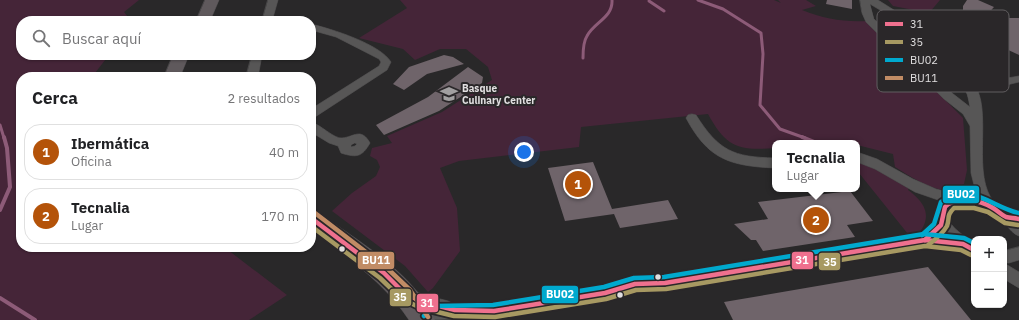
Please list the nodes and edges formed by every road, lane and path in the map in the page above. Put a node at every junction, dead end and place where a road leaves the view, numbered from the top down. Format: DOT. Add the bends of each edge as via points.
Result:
graph roads {
  1 [pos="206,0"];
  2 [pos="212,0"];
  3 [pos="274,0"];
  4 [pos="865,0"];
  5 [pos="871,0"];
  6 [pos="886,10"];
  7 [pos="199,16"];
  8 [pos="205,16"];
  9 [pos="269,16"];
  10 [pos="877,27"];
  11 [pos="316,28"];
  12 [pos="180,60"];
  13 [pos="186,60"];
  14 [pos="256,60"];
  15 [pos="174,72"];
  16 [pos="182,72"];
  17 [pos="253,72"];
  18 [pos="1019,79"];
  19 [pos="1009,81"];
  20 [pos="944,92"];
  21 [pos="972,92"];
  22 [pos="316,111"];
  23 [pos="692,118"];
  24 [pos="975,124"];
  25 [pos="316,129"];
  26 [pos="345,143"];
  27 [pos="860,158"];
  28 [pos="772,162"];
  29 [pos="979,184"];
  30 [pos="915,187"];
  31 [pos="963,200"];
  32 [pos="990,207"];
  33 [pos="942,218"];
  34 [pos="1012,218"];
  35 [pos="316,222"];
  36 [pos="1019,230"];
  37 [pos="316,233"];
  38 [pos="925,240"];
  39 [pos="968,247"];
  40 [pos="1019,253"];
  41 [pos="1007,257"];
  42 [pos="1007,272"];
  43 [pos="1019,281"];
  44 [pos="405,294"];
  45 [pos="455,310"];
  46 [pos="487,315"];
  47 [pos="409,320"];
  48 [pos="423,320"];
  49 [pos="428,320"];
  1 -- 7 [label="street"];
  2 -- 8 [label="street"];
  3 -- 9 [label="street"];
  4 -- 10 [label="street" via="870,20"];
  5 -- 6 [label="street"];
  11 -- 22 [label="street" via="340,35 383,57 386,62 383,68"];
  12 -- 15 [label="street"];
  13 -- 16 [label="street"];
  14 -- 17 [label="street"];
  18 -- 19 [label="street"];
  20 -- 24 [label="street" via="967,111"];
  21 -- 24 [label="street" via="976,102"];
  23 -- 28 [label="street" via="699,132 720,153 750,162"];
  24 -- 29 [label="street"];
  25 -- 26 [label="street" via="333,140"];
  27 -- 30 [label="street" via="873,162"];
  29 -- 31 [label="street"];
  29 -- 32 [label="street"];
  30 -- 31 [label="street" via="936,195"];
  30 -- 33 [label="street"];
  31 -- 32 [label="street"];
  31 -- 33 [label="street" via="950,202 944,207"];
  32 -- 34 [label="street"];
  33 -- 38 [label="street" via="936,230"];
  33 -- 39 [label="street" via="954,237"];
  34 -- 36 [label="street"];
  35 -- 44 [label="street" via="384,273"];
  37 -- 47 [label="street" via="388,290"];
  38 -- 39 [label="street"];
  38 -- 46 [label="street" via="657,284 639,291 619,290"];
  40 -- 41 [label="street"];
  42 -- 43 [label="street"];
  44 -- 45 [label="street" via="423,302"];
  44 -- 48 [label="street"];
  45 -- 46 [label="street"];
  45 -- 49 [label="street" via="436,312"];
}
